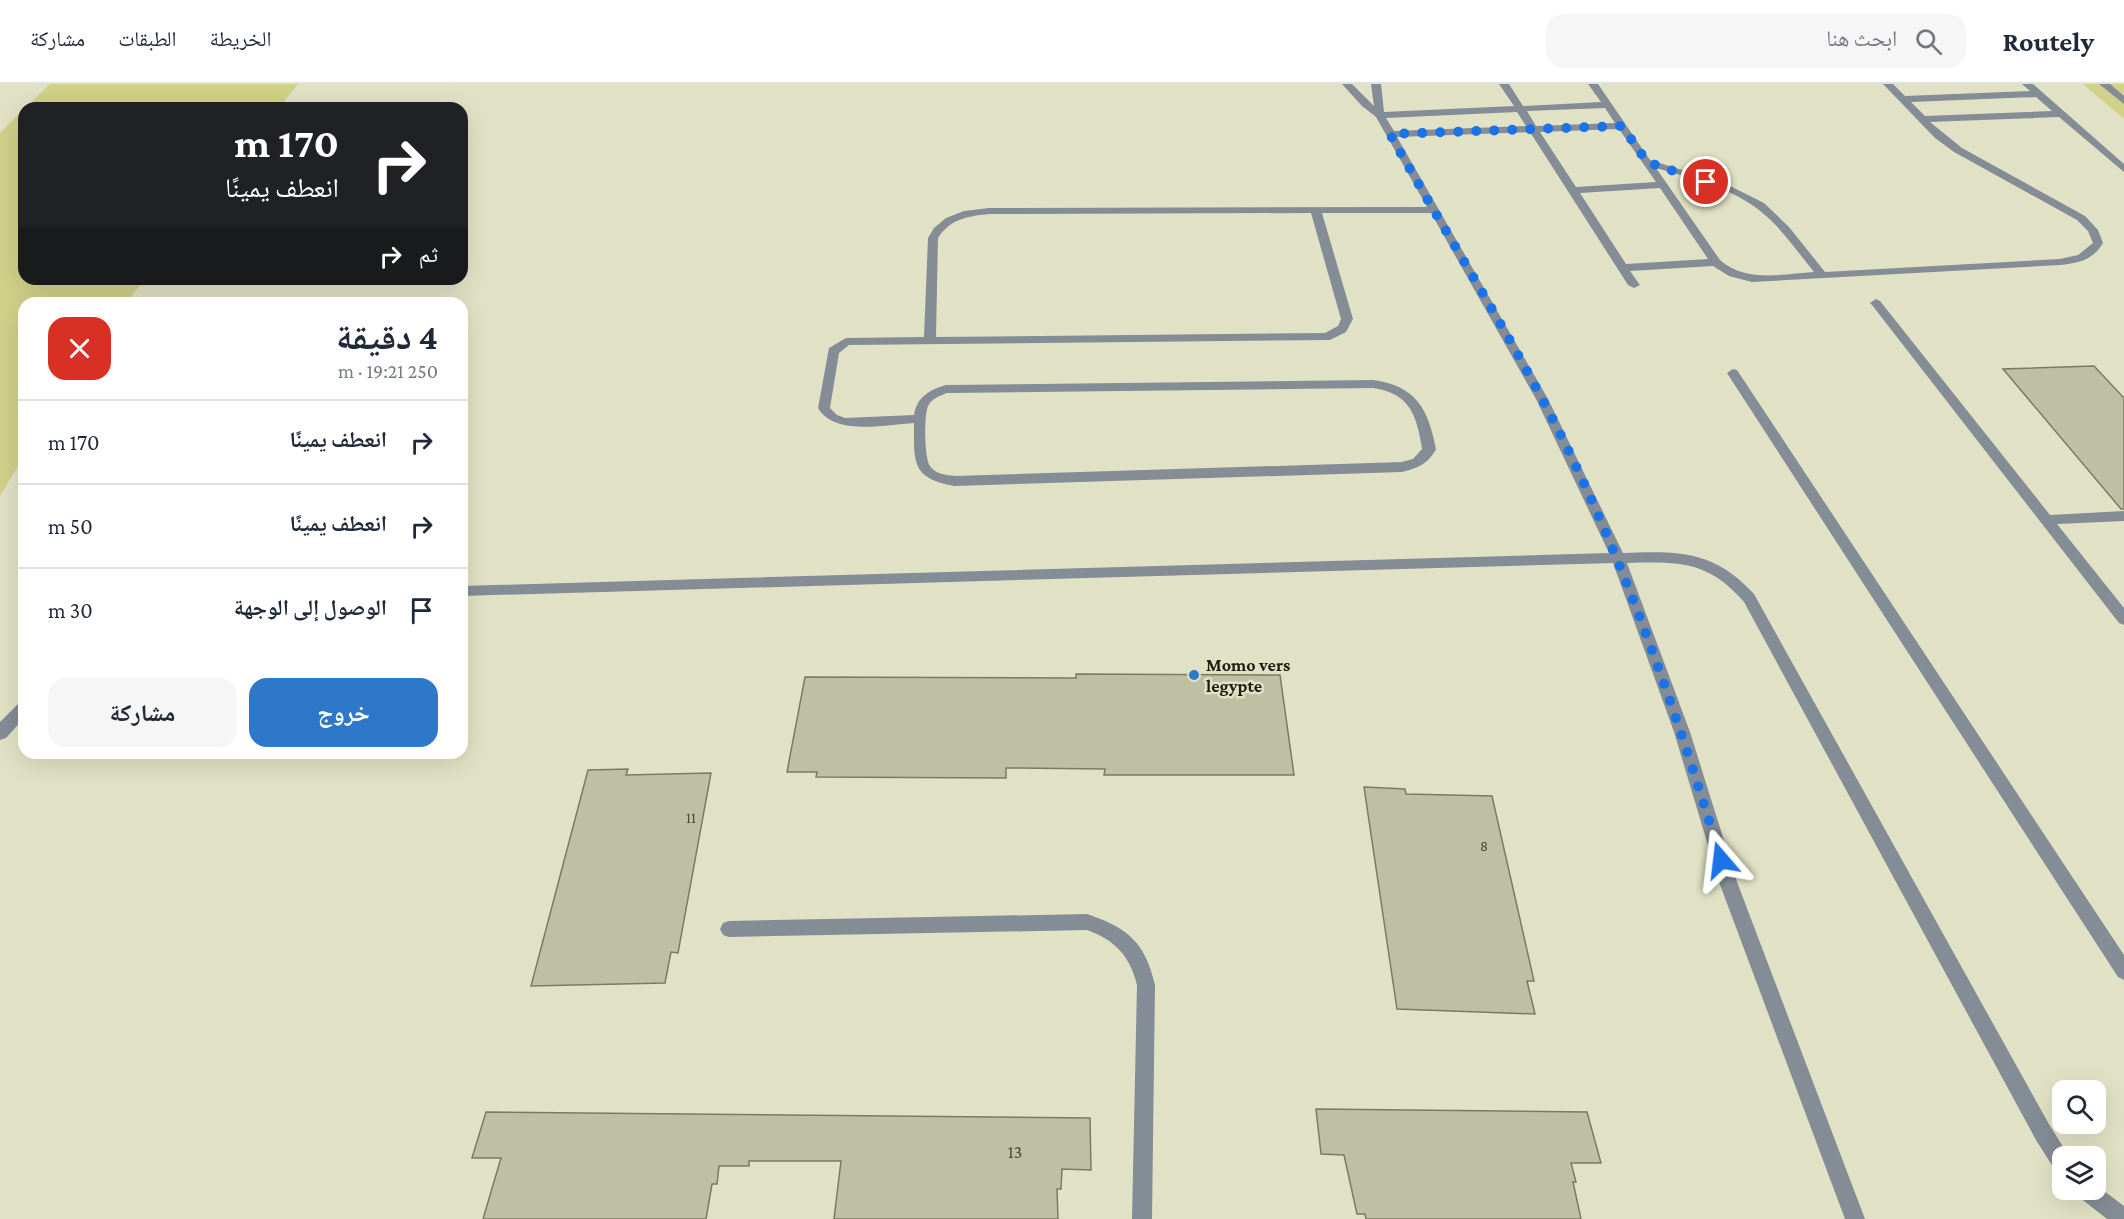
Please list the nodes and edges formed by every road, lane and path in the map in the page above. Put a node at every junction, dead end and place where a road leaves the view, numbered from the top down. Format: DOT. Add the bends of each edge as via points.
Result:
graph roads {
  1 [pos="1347,84"];
  2 [pos="1376,84"];
  3 [pos="1504,84"];
  4 [pos="1593,84"];
  5 [pos="1888,84"];
  6 [pos="2027,84"];
  7 [pos="2104,84"];
  8 [pos="2038,94"];
  9 [pos="2121,96"];
  10 [pos="1902,99"];
  11 [pos="1608,105"];
  12 [pos="1520,109"];
  13 [pos="2060,114"];
  14 [pos="1380,115"];
  15 [pos="1922,118"];
  16 [pos="1622,126"];
  17 [pos="1533,129"];
  18 [pos="1390,134"];
  19 [pos="1647,162"];
  20 [pos="2124,169"];
  21 [pos="1663,185"];
  22 [pos="1572,190"];
  23 [pos="1433,210"];
  24 [pos="1317,212"];
  25 [pos="1716,262"];
  26 [pos="1623,267"];
  27 [pos="1822,275"];
  28 [pos="1634,285"];
  29 [pos="1876,303"];
  30 [pos="930,340"];
  31 [pos="1733,372"];
  32 [pos="920,419"];
  33 [pos="2124,516"];
  34 [pos="2045,519"];
  35 [pos="1618,558"];
  36 [pos="468,591"];
  37 [pos="2124,619"];
  38 [pos="18,714"];
  39 [pos="0,733"];
  40 [pos="729,929"];
  41 [pos="2124,971"];
  42 [pos="2052,1147"];
  43 [pos="2099,1200"];
  44 [pos="1142,1219"];
  45 [pos="1855,1219"];
  46 [pos="2124,1219"];
  1 -- 14 [label="street"];
  2 -- 14 [label="street"];
  3 -- 12 [label="street"];
  4 -- 11 [label="street"];
  5 -- 10 [label="street"];
  6 -- 8 [label="street"];
  7 -- 9 [label="street"];
  8 -- 10 [label="street"];
  8 -- 13 [label="street"];
  10 -- 15 [label="street"];
  11 -- 12 [label="street"];
  11 -- 16 [label="street"];
  12 -- 14 [label="street"];
  12 -- 17 [label="street"];
  13 -- 15 [label="street"];
  13 -- 20 [label="street"];
  14 -- 18 [label="street"];
  15 -- 27 [label="street" via="1965,154 2081,218 2093,230 2098,243 2092,253 2080,260 2060,262"];
  16 -- 17 [label="street"];
  16 -- 19 [label="street"];
  17 -- 18 [label="street"];
  17 -- 22 [label="street"];
  18 -- 23 [label="street"];
  19 -- 21 [label="street"];
  19 -- 27 [label="street" via="1726,188 1760,205"];
  21 -- 22 [label="street"];
  21 -- 25 [label="street"];
  22 -- 26 [label="street"];
  23 -- 24 [label="street"];
  23 -- 35 [label="street" via="1542,399"];
  24 -- 30 [label="street" via="989,211 958,215 937,229 933,238"];
  24 -- 30 [label="street" via="1347,319 1345,327 1326,337"];
  25 -- 26 [label="street"];
  25 -- 27 [label="street" via="1725,270 1752,279"];
  26 -- 28 [label="street"];
  29 -- 34 [label="street"];
  30 -- 32 [label="street" via="856,340 839,346 831,357 824,408 827,415 845,422"];
  31 -- 41 [label="street"];
  32 -- 32 [label="street" via="922,468 930,476 955,481 1402,467 1425,458 1429,449 1409,396 1399,389 1373,384 946,389 925,400"];
  33 -- 34 [label="street"];
  34 -- 37 [label="street"];
  35 -- 36 [label="street"];
  35 -- 42 [label="street" via="1682,557 1702,562 1738,583"];
  35 -- 45 [label="street" via="1682,732 1728,882"];
  38 -- 39 [label="street"];
  40 -- 44 [label="street" via="1087,922 1121,937 1143,967 1146,985"];
  43 -- 46 [label="street"];
}
